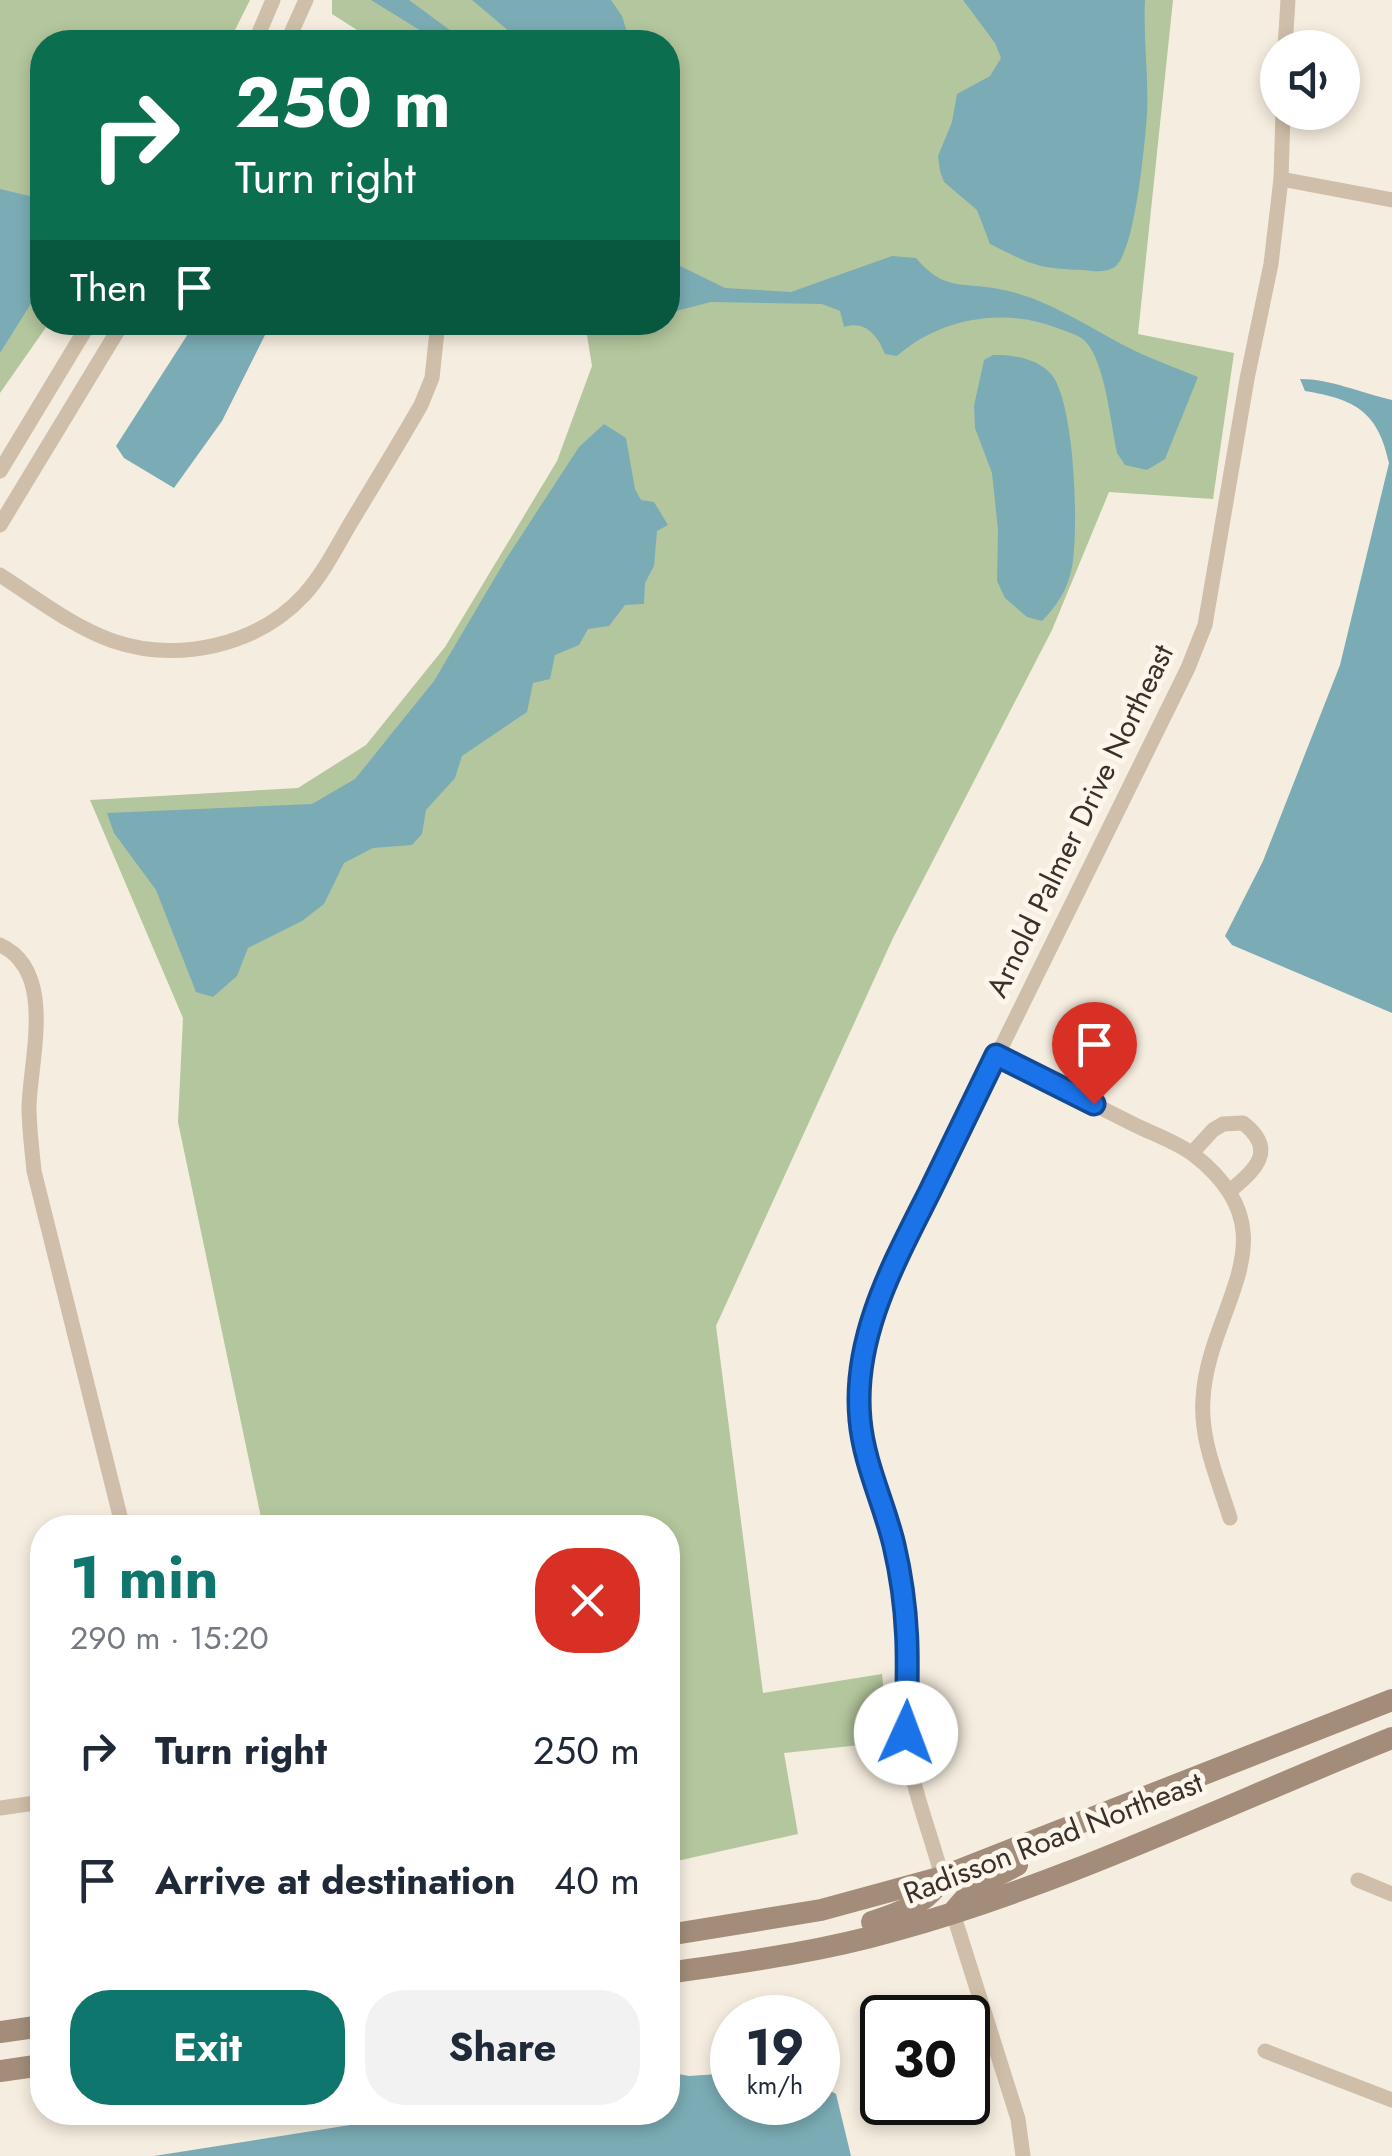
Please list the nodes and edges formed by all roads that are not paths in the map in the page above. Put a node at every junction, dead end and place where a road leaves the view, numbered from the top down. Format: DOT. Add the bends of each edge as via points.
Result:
graph roads {
  1 [pos="273,0"];
  2 [pos="306,0"];
  3 [pos="1288,0"];
  4 [pos="261,30"];
  5 [pos="292,30"];
  6 [pos="1286,30"];
  7 [pos="1282,130"];
  8 [pos="1281,180"];
  9 [pos="1392,200"];
  10 [pos="82,335"];
  11 [pos="116,335"];
  12 [pos="437,335"];
  13 [pos="0,471"];
  14 [pos="0,525"];
  15 [pos="0,575"];
  16 [pos="0,945"];
  17 [pos="996,1055"];
  18 [pos="1192,1153"];
  19 [pos="1230,1191"];
  20 [pos="119,1515"];
  21 [pos="1230,1518"];
  22 [pos="1392,1700"];
  23 [pos="1392,1738"];
  24 [pos="30,1804"];
  25 [pos="0,1808"];
  26 [pos="1082,1824"];
  27 [pos="942,1878"];
  28 [pos="1358,1880"];
  29 [pos="1392,1894"];
  30 [pos="953,1912"];
  31 [pos="680,1933"];
  32 [pos="826,1946"];
  33 [pos="680,1971"];
  34 [pos="30,2028"];
  35 [pos="0,2032"];
  36 [pos="1265,2051"];
  37 [pos="30,2067"];
  38 [pos="0,2072"];
  39 [pos="1392,2100"];
  40 [pos="1023,2156"];
  1 -- 4 [label="street"];
  2 -- 5 [label="street"];
  3 -- 6 [label="street"];
  7 -- 8 [label="street, Arnold Palmer Drive Northeast"];
  8 -- 9 [label="street"];
  8 -- 17 [label="street, Arnold Palmer Drive Northeast" via="1205,625"];
  10 -- 13 [label="street"];
  11 -- 14 [label="street"];
  12 -- 15 [label="street" via="421,405 322,572 259,629 205,648 144,649 88,630"];
  16 -- 20 [label="street" via="32,983 34,1171"];
  17 -- 18 [label="street"];
  17 -- 27 [label="street, Arnold Palmer Drive Northeast" via="896,1259 860,1367 866,1455 909,1625 911,1772"];
  18 -- 19 [label="street"];
  18 -- 19 [label="street" via="1223,1124 1243,1123 1254,1131 1258,1163"];
  19 -- 21 [label="street" via="1246,1242 1209,1359 1202,1427"];
  22 -- 26 [label="main road, Radisson Road Northeast"];
  23 -- 30 [label="main road, Radisson Road Northeast"];
  24 -- 25 [label="street"];
  26 -- 27 [label="main road, Radisson Road Northeast"];
  26 -- 30 [label="main road" via="1069,1842 992,1875"];
  27 -- 31 [label="main road, Radisson Road Northeast" via="821,1910"];
  27 -- 32 [label="main road" via="922,1900 844,1930"];
  28 -- 29 [label="street"];
  30 -- 32 [label="main road, Radisson Road Northeast"];
  30 -- 40 [label="street" via="1018,2119"];
  32 -- 33 [label="main road, Radisson Road Northeast"];
  34 -- 35 [label="main road"];
  36 -- 39 [label="street"];
  37 -- 38 [label="main road"];
}
